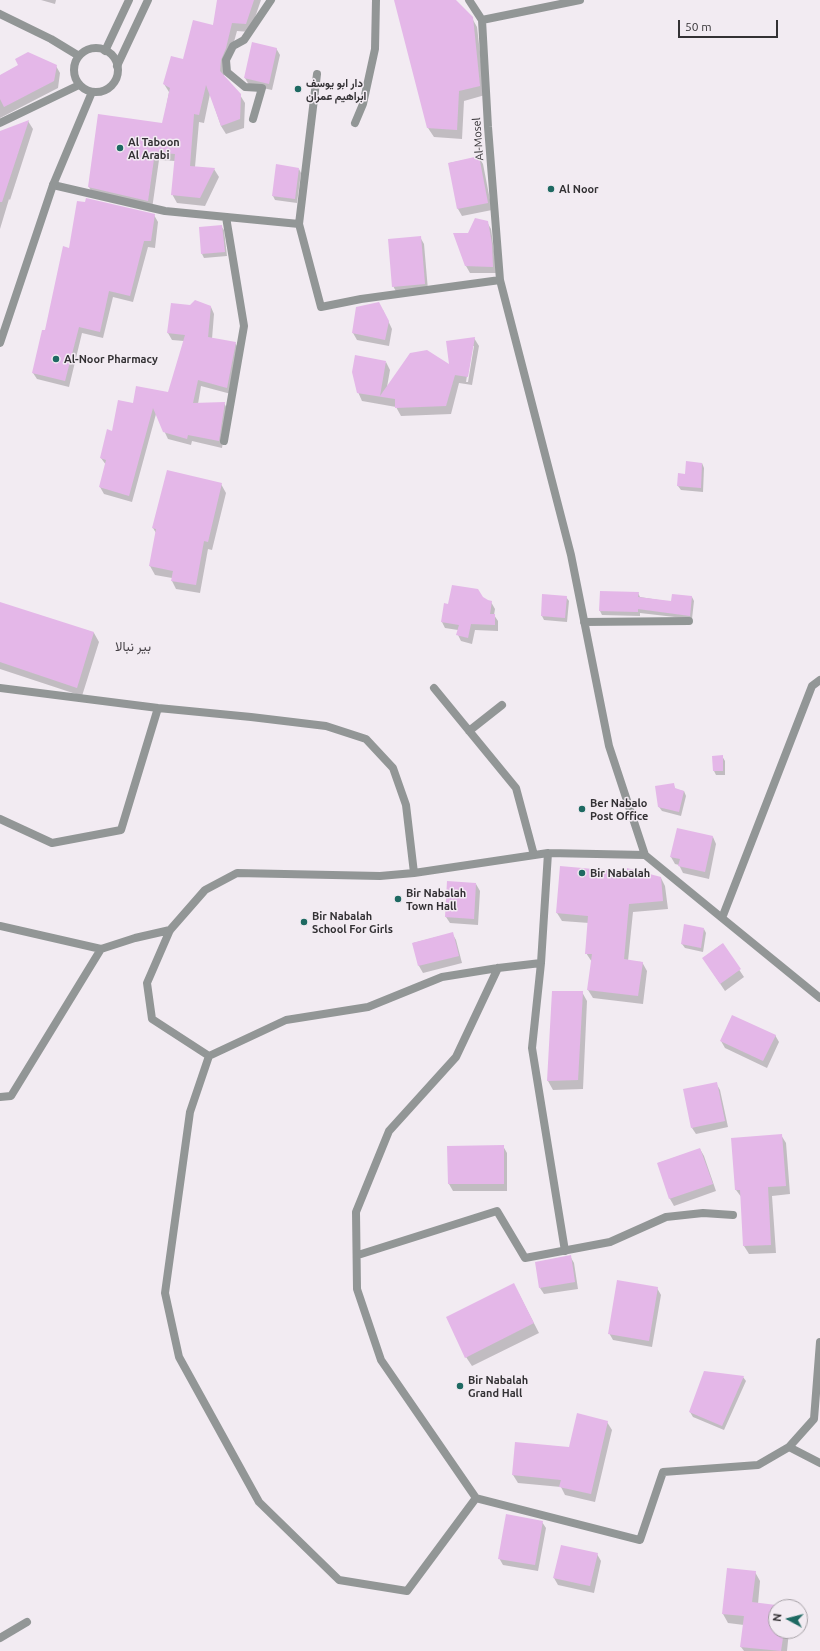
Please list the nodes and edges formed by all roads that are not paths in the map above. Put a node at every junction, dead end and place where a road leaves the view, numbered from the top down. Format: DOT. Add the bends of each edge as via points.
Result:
graph roads {
  1 [pos="129,0"];
  2 [pos="148,0"];
  3 [pos="271,0"];
  4 [pos="376,0"];
  5 [pos="469,0"];
  6 [pos="580,0"];
  7 [pos="0,14"];
  8 [pos="482,20"];
  9 [pos="105,50"];
  10 [pos="79,56"];
  11 [pos="117,66"];
  12 [pos="317,74"];
  13 [pos="79,85"];
  14 [pos="92,92"];
  15 [pos="253,119"];
  16 [pos="0,123"];
  17 [pos="355,123"];
  18 [pos="53,185"];
  19 [pos="226,217"];
  20 [pos="299,224"];
  21 [pos="500,280"];
  22 [pos="0,343"];
  23 [pos="224,441"];
  24 [pos="689,621"];
  25 [pos="584,622"];
  26 [pos="820,680"];
  27 [pos="0,688"];
  28 [pos="434,688"];
  29 [pos="502,705"];
  30 [pos="158,708"];
  31 [pos="469,731"];
  32 [pos="0,819"];
  33 [pos="548,853"];
  34 [pos="534,855"];
  35 [pos="645,855"];
  36 [pos="414,873"];
  37 [pos="722,918"];
  38 [pos="0,926"];
  39 [pos="170,930"];
  40 [pos="100,949"];
  41 [pos="541,963"];
  42 [pos="498,968"];
  43 [pos="820,998"];
  44 [pos="209,1056"];
  45 [pos="0,1097"];
  46 [pos="732,1215"];
  47 [pos="565,1251"];
  48 [pos="358,1255"];
  49 [pos="820,1342"];
  50 [pos="789,1447"];
  51 [pos="820,1463"];
  52 [pos="476,1498"];
  53 [pos="27,1622"];
  54 [pos="0,1638"];
  1 -- 9 [label="street"];
  2 -- 11 [label="street"];
  3 -- 15 [label="street" via="244,40 233,46 226,60 227,72 245,87 262,88"];
  4 -- 17 [label="street" via="375,49 363,104"];
  5 -- 8 [label="street, Al-Mosel"];
  6 -- 8 [label="street"];
  7 -- 10 [label="street"];
  8 -- 21 [label="street, Al-Mosel"];
  9 -- 10 [label="street" via="92,49"];
  9 -- 11 [label="street" via="114,58"];
  10 -- 13 [label="street" via="74,70"];
  11 -- 14 [label="street" via="114,83 102,92"];
  12 -- 20 [label="street"];
  13 -- 14 [label="street"];
  13 -- 16 [label="street"];
  14 -- 18 [label="street"];
  18 -- 19 [label="street" via="165,211"];
  18 -- 22 [label="street"];
  19 -- 20 [label="street"];
  19 -- 23 [label="street" via="244,326"];
  20 -- 21 [label="street" via="321,307"];
  21 -- 25 [label="street, Al-Mosel" via="571,555"];
  24 -- 25 [label="street"];
  25 -- 35 [label="street, Al-Mosel" via="610,746"];
  26 -- 37 [label="street" via="812,686"];
  27 -- 30 [label="street"];
  28 -- 31 [label="street"];
  29 -- 31 [label="street"];
  30 -- 32 [label="street" via="121,830 52,843"];
  30 -- 36 [label="street" via="326,726 366,739 394,768 406,805"];
  31 -- 34 [label="street" via="516,788"];
  33 -- 34 [label="street"];
  33 -- 35 [label="street"];
  33 -- 41 [label="street"];
  34 -- 36 [label="street"];
  35 -- 37 [label="street"];
  36 -- 39 [label="street" via="380,876 237,874 205,890"];
  37 -- 43 [label="street"];
  38 -- 40 [label="street"];
  39 -- 40 [label="street"];
  39 -- 44 [label="street" via="147,983 152,1019"];
  40 -- 45 [label="street" via="11,1096"];
  41 -- 42 [label="street"];
  41 -- 47 [label="street" via="532,1048"];
  42 -- 44 [label="street" via="442,977 368,1007 286,1020"];
  42 -- 48 [label="street" via="456,1057 389,1131 356,1212"];
  44 -- 52 [label="street" via="190,1112 165,1293 179,1357 259,1502 340,1580 407,1591"];
  46 -- 47 [label="street" via="666,1217 610,1242"];
  47 -- 48 [label="street" via="525,1258 497,1211"];
  48 -- 52 [label="street" via="357,1289 381,1360"];
  49 -- 50 [label="street" via="814,1419"];
  50 -- 51 [label="street"];
  50 -- 52 [label="street" via="758,1465 663,1472 640,1540"];
  53 -- 54 [label="street"];
}
